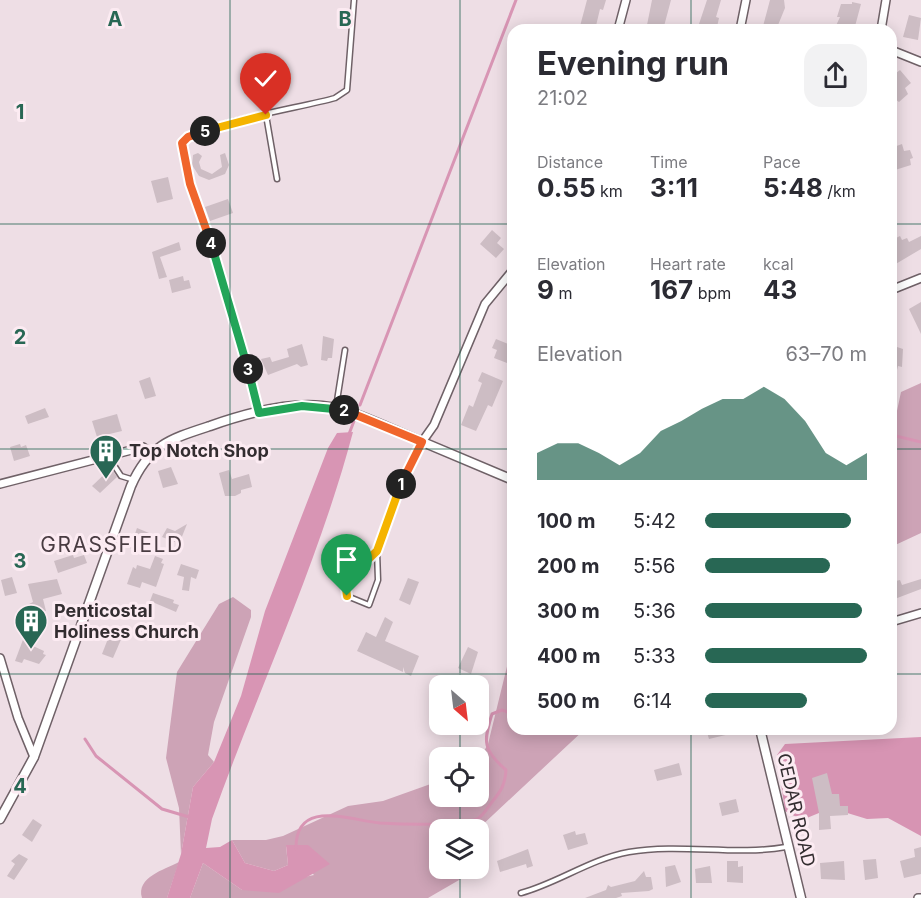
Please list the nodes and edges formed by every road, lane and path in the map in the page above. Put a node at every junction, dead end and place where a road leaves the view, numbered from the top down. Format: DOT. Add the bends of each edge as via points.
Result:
graph roads {
  1 [pos="354,0"];
  2 [pos="626,0"];
  3 [pos="746,0"];
  4 [pos="886,0"];
  5 [pos="620,24"];
  6 [pos="741,24"];
  7 [pos="882,24"];
  8 [pos="897,52"];
  9 [pos="921,62"];
  10 [pos="266,115"];
  11 [pos="277,179"];
  12 [pos="507,277"];
  13 [pos="921,278"];
  14 [pos="897,288"];
  15 [pos="345,350"];
  16 [pos="336,408"];
  17 [pos="259,413"];
  18 [pos="422,442"];
  19 [pos="152,453"];
  20 [pos="108,456"];
  21 [pos="507,477"];
  22 [pos="134,480"];
  23 [pos="0,484"];
  24 [pos="377,551"];
  25 [pos="921,613"];
  26 [pos="897,619"];
  27 [pos="0,658"];
  28 [pos="761,735"];
  29 [pos="34,757"];
  30 [pos="24,780"];
  31 [pos="0,808"];
  32 [pos="0,819"];
  33 [pos="786,846"];
  34 [pos="521,893"];
  35 [pos="801,898"];
  1 -- 10 [label="lane" via="347,90 335,98"];
  2 -- 5 [label="street"];
  3 -- 6 [label="street"];
  4 -- 7 [label="street"];
  8 -- 9 [label="street"];
  10 -- 11 [label="lane"];
  10 -- 17 [label="lane" via="215,128 182,143 190,184 239,332"];
  12 -- 18 [label="street" via="485,304 444,404"];
  13 -- 14 [label="street"];
  15 -- 16 [label="lane"];
  16 -- 17 [label="street" via="302,406"];
  16 -- 18 [label="street"];
  17 -- 19 [label="street" via="181,436"];
  18 -- 21 [label="street"];
  18 -- 24 [label="lane" via="407,470"];
  19 -- 20 [label="street" via="143,447"];
  19 -- 22 [label="street"];
  20 -- 22 [label="lane" via="121,476"];
  20 -- 23 [label="street"];
  22 -- 29 [label="street"];
  24 -- 24 [label="lane" via="376,592 369,605 347,596 345,581"];
  25 -- 26 [label="street"];
  27 -- 29 [label="street"];
  28 -- 33 [label="street, CEDAR ROAD"];
  29 -- 30 [label="street"];
  30 -- 31 [label="street"];
  30 -- 32 [label="street"];
  33 -- 34 [label="lane" via="752,851 628,852"];
  33 -- 35 [label="street, CEDAR ROAD"];
}
